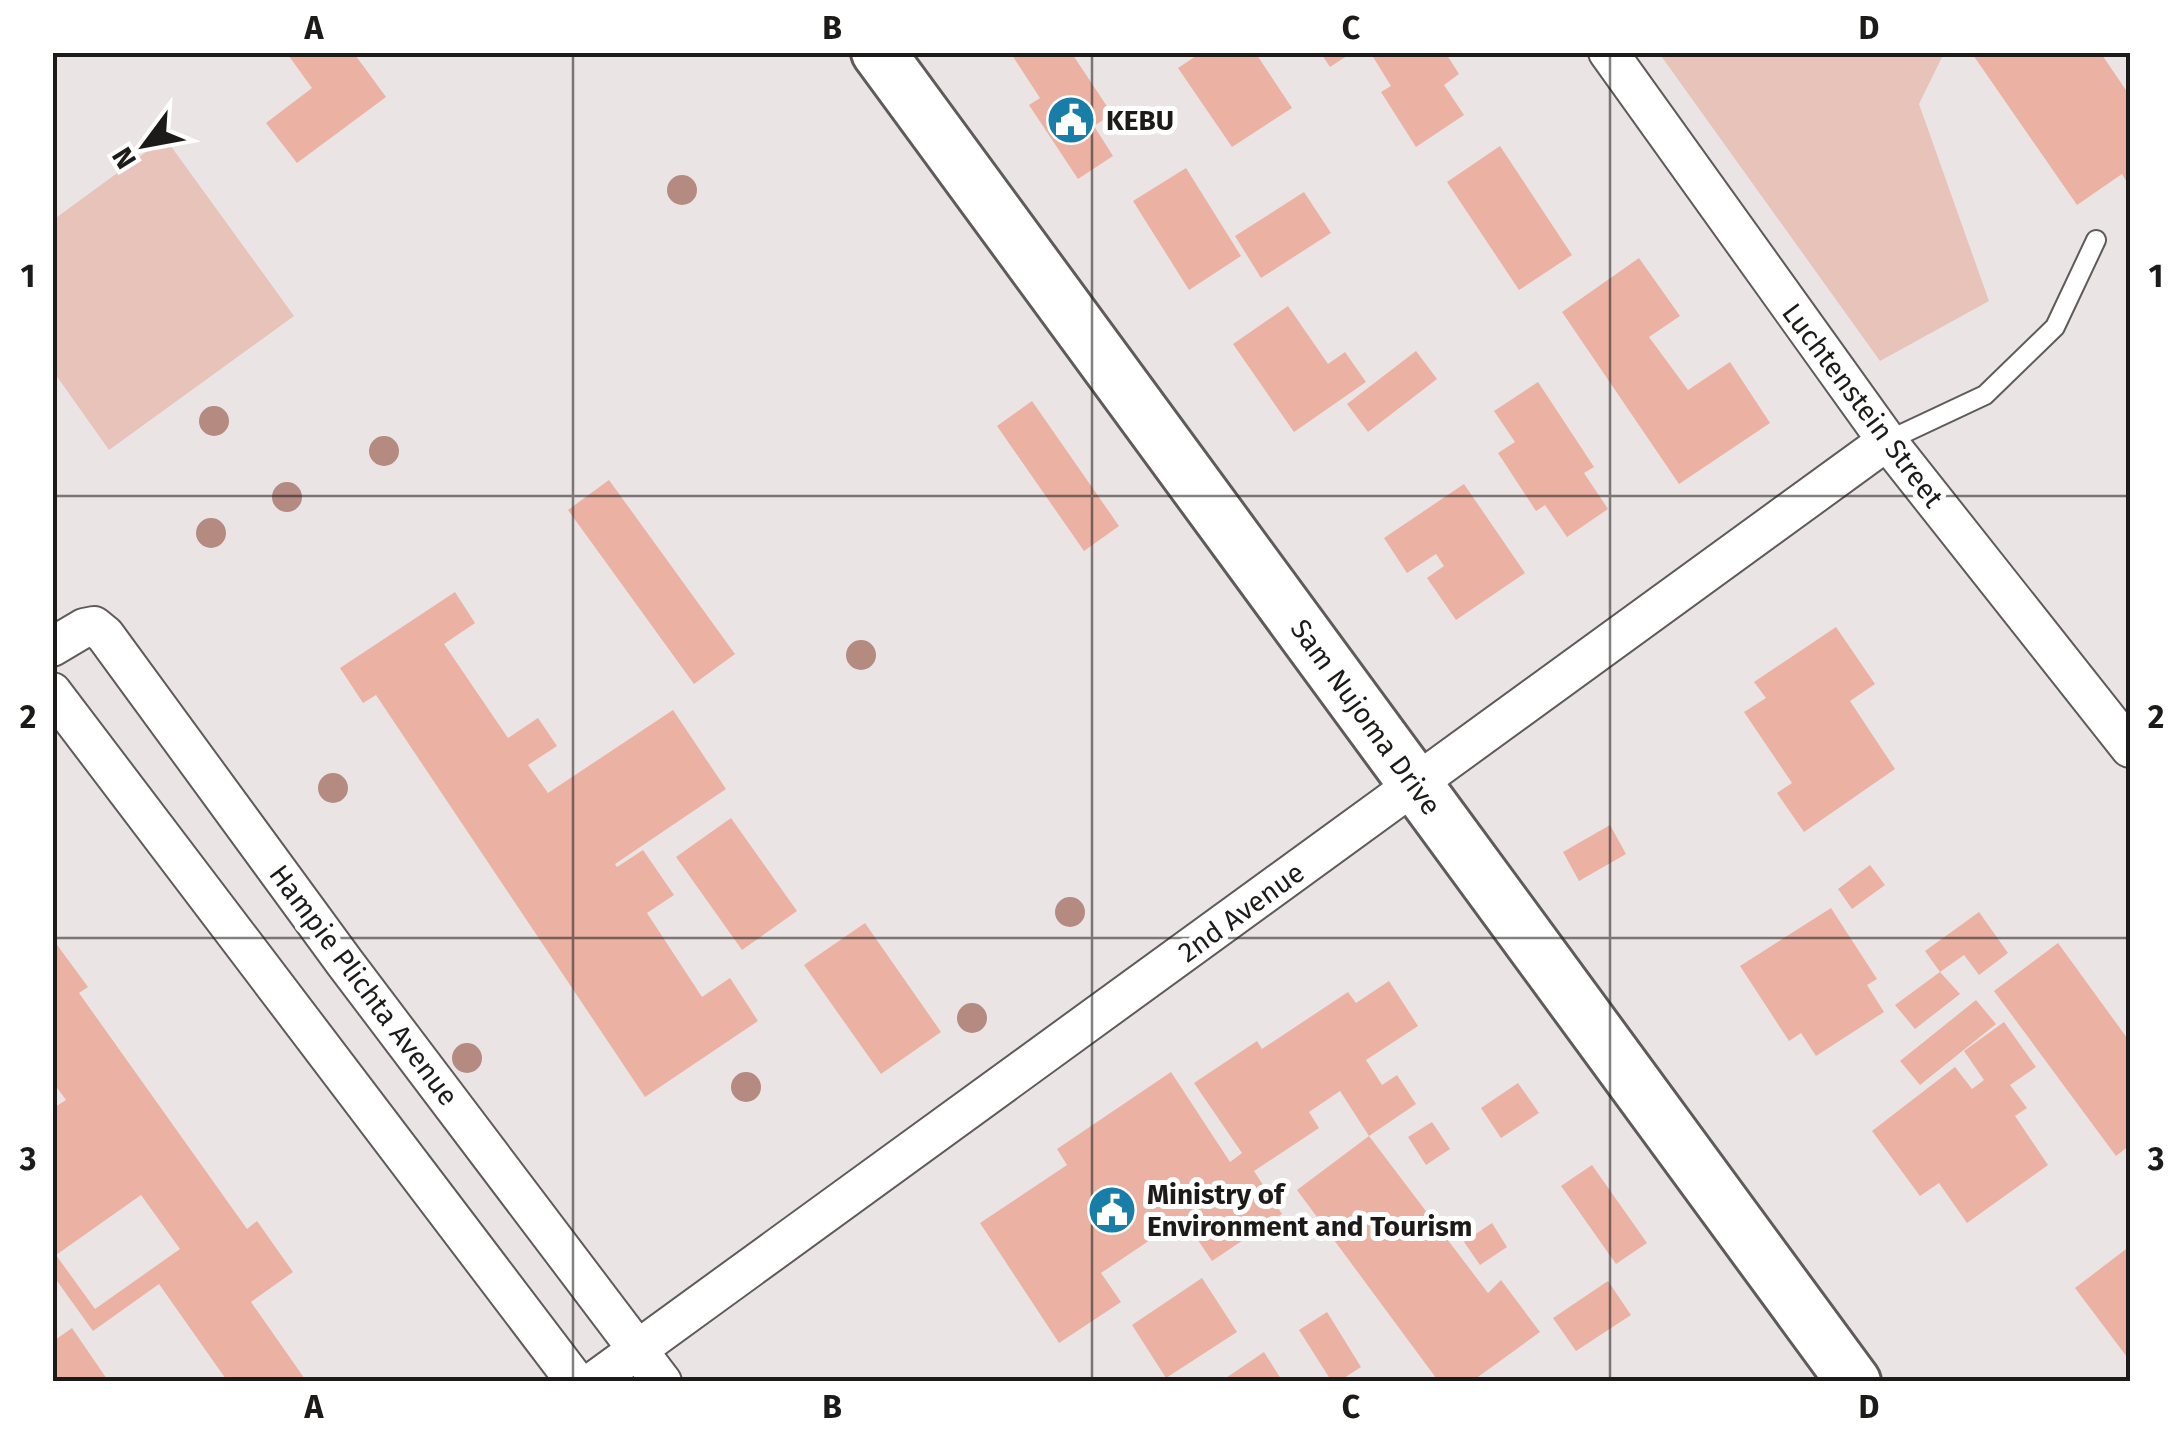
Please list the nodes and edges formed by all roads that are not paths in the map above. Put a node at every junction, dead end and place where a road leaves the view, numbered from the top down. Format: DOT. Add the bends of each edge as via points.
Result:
graph roads {
  1 [pos="878,52"];
  2 [pos="1608,52"];
  3 [pos="2096,240"];
  4 [pos="1887,441"];
  5 [pos="52,648"];
  6 [pos="52,692"];
  7 [pos="2130,748"];
  8 [pos="1416,786"];
  9 [pos="638,1348"];
  10 [pos="576,1382"];
  11 [pos="593,1382"];
  12 [pos="662,1382"];
  13 [pos="1854,1382"];
  1 -- 8 [label="main road, Sam Nujoma Drive"];
  2 -- 4 [label="street, Luchtenstein Street"];
  3 -- 4 [label="lane" via="2056,327 1985,394"];
  4 -- 7 [label="street, Luchtenstein Street"];
  4 -- 8 [label="street, 2nd Avenue"];
  5 -- 9 [label="street, Hampie Plichta Avenue" via="84,628 94,626 104,635"];
  6 -- 10 [label="street"];
  8 -- 9 [label="street, 2nd Avenue"];
  8 -- 13 [label="main road, Sam Nujoma Drive"];
  9 -- 11 [label="street, 2nd Avenue"];
  9 -- 12 [label="street, Hampie Plichta Avenue"];
}
